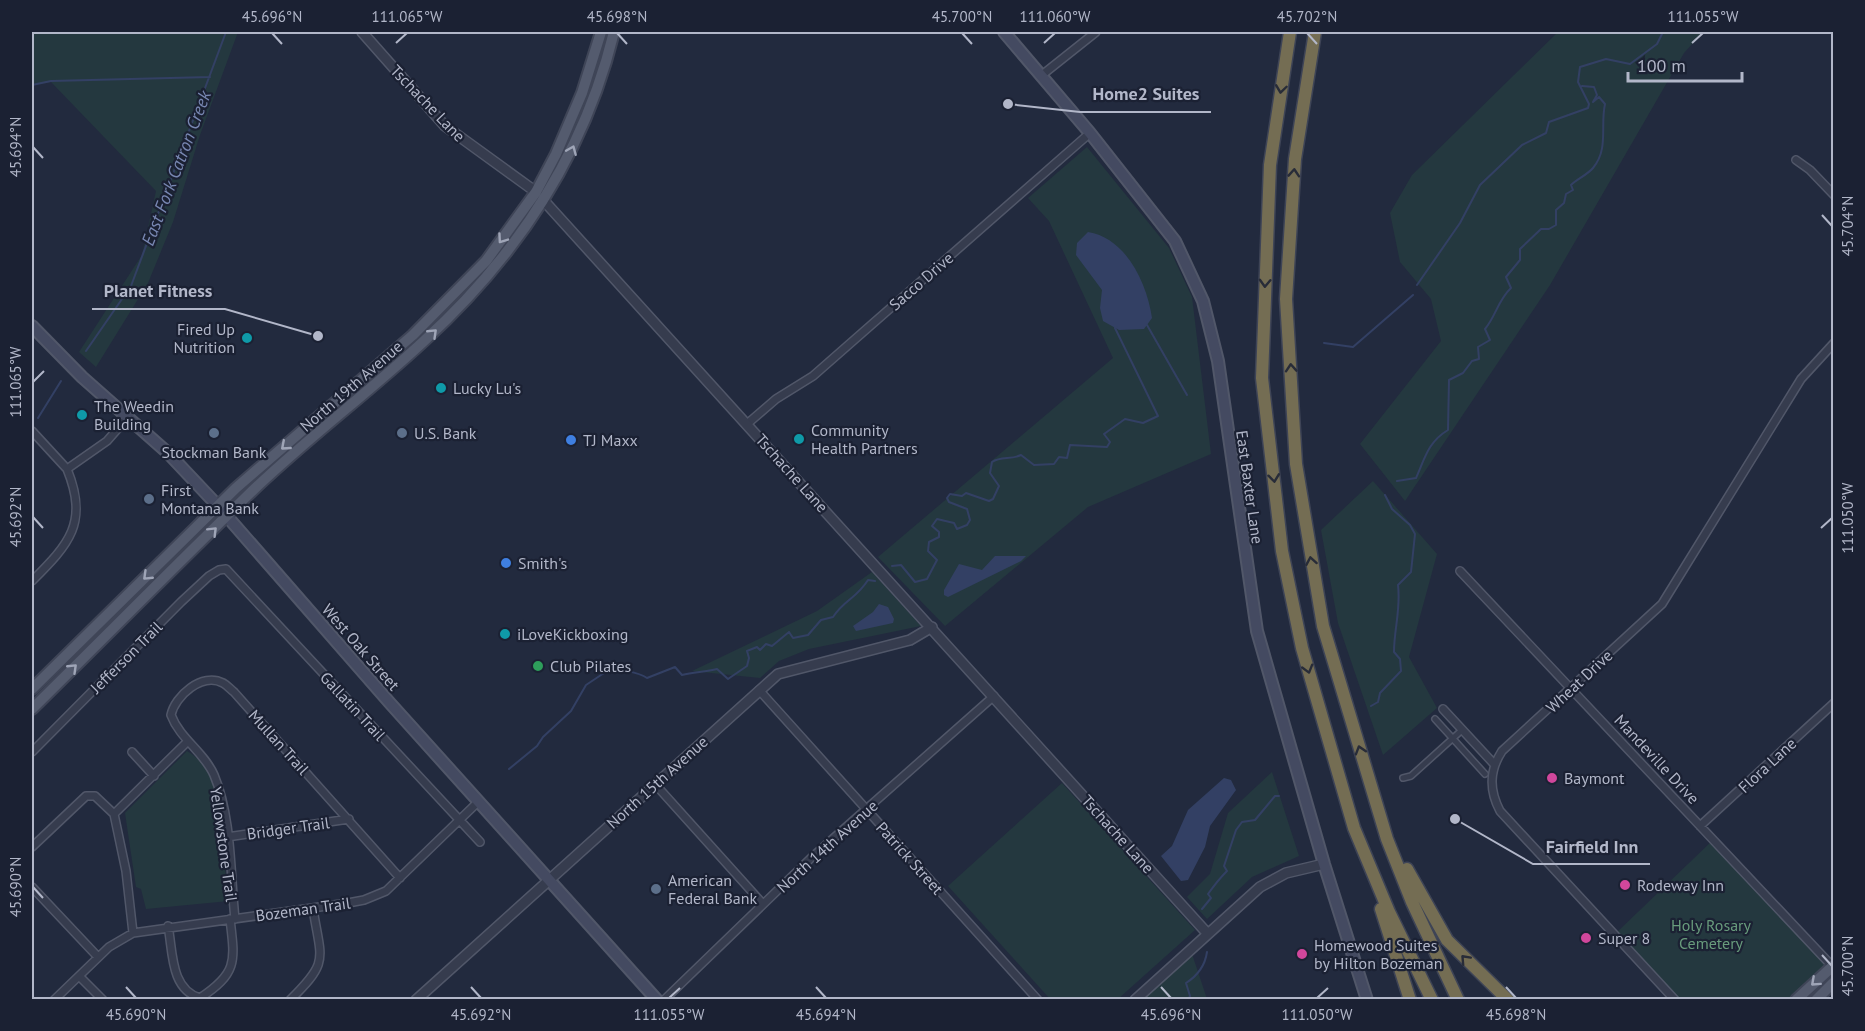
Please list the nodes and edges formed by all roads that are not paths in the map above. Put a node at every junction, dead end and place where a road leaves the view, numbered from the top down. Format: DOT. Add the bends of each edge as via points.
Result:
graph roads {
  1 [pos="362,32"];
  2 [pos="601,32"];
  3 [pos="614,32"];
  4 [pos="1004,32"];
  5 [pos="1096,32"];
  6 [pos="1290,32"];
  7 [pos="1315,32"];
  8 [pos="1042,75"];
  9 [pos="1090,133"];
  10 [pos="1796,160"];
  11 [pos="536,192"];
  12 [pos="1833,195"];
  13 [pos="544,202"];
  14 [pos="32,326"];
  15 [pos="1833,343"];
  16 [pos="128,417"];
  17 [pos="747,424"];
  18 [pos="32,431"];
  19 [pos="68,469"];
  20 [pos="218,506"];
  21 [pos="228,516"];
  22 [pos="226,569"];
  23 [pos="1460,571"];
  24 [pos="32,581"];
  25 [pos="932,627"];
  26 [pos="32,689"];
  27 [pos="1570,689"];
  28 [pos="759,690"];
  29 [pos="994,696"];
  30 [pos="1833,703"];
  31 [pos="32,709"];
  32 [pos="1443,709"];
  33 [pos="1436,719"];
  34 [pos="1462,730"];
  35 [pos="1453,738"];
  36 [pos="187,742"];
  37 [pos="32,752"];
  38 [pos="132,752"];
  39 [pos="1494,764"];
  40 [pos="1367,773"];
  41 [pos="1485,774"];
  42 [pos="154,776"];
  43 [pos="1403,778"];
  44 [pos="655,784"];
  45 [pos="478,802"];
  46 [pos="867,810"];
  47 [pos="114,814"];
  48 [pos="349,819"];
  49 [pos="459,819"];
  50 [pos="1700,826"];
  51 [pos="1354,828"];
  52 [pos="227,837"];
  53 [pos="480,842"];
  54 [pos="32,847"];
  55 [pos="1324,864"];
  56 [pos="400,878"];
  57 [pos="549,880"];
  58 [pos="32,886"];
  59 [pos="763,904"];
  60 [pos="313,909"];
  61 [pos="232,919"];
  62 [pos="168,926"];
  63 [pos="133,933"];
  64 [pos="1207,933"];
  65 [pos="99,957"];
  66 [pos="1833,966"];
  67 [pos="79,976"];
  68 [pos="1833,982"];
  69 [pos="54,999"];
  70 [pos="103,999"];
  71 [pos="290,999"];
  72 [pos="416,999"];
  73 [pos="657,999"];
  74 [pos="664,999"];
  75 [pos="1038,999"];
  76 [pos="1135,999"];
  77 [pos="1367,999"];
  78 [pos="1410,999"];
  79 [pos="1432,999"];
  80 [pos="1458,999"];
  81 [pos="1508,999"];
  82 [pos="1675,999"];
  83 [pos="1796,999"];
  84 [pos="1816,999"];
  1 -- 11 [label="street, Tschache Lane" via="446,126"];
  2 -- 11 [label="main road, North 19th Avenue" via="582,93"];
  13 -- 3 [label="main road, North 19th Avenue, one-way" via="594,98"];
  4 -- 8 [label="main road, East Baxter Lane"];
  5 -- 8 [label="street"];
  6 -- 51 [label="highway, one-way" via="1270,165 1262,378 1282,550 1300,638"];
  40 -- 7 [label="highway, one-way" via="1323,626 1296,464 1286,299 1295,159"];
  8 -- 9 [label="main road, East Baxter Lane"];
  9 -- 17 [label="street, Sacco Drive" via="813,375"];
  9 -- 55 [label="main road, East Baxter Lane" via="1175,241 1206,310 1218,361 1257,631"];
  10 -- 12 [label="street"];
  11 -- 13 [label="street, Tschache Lane"];
  11 -- 20 [label="main road, North 19th Avenue, one-way" via="486,261 452,299"];
  13 -- 17 [label="street, Tschache Lane"];
  21 -- 13 [label="main road, North 19th Avenue, one-way" via="466,301"];
  14 -- 16 [label="main road, West Oak Street"];
  15 -- 27 [label="street, Wheat Drive" via="1801,379 1670,593"];
  16 -- 19 [label="street" via="101,446"];
  16 -- 20 [label="main road, West Oak Street"];
  17 -- 25 [label="street, Tschache Lane"];
  18 -- 19 [label="street"];
  19 -- 24 [label="street" via="76,490 76,521 63,550"];
  20 -- 21 [label="main road, West Oak Street"];
  20 -- 26 [label="main road, North 19th Avenue, one-way"];
  31 -- 21 [label="main road, North 19th Avenue, one-way"];
  21 -- 45 [label="main road, West Oak Street"];
  22 -- 37 [label="street, Jefferson Trail" via="209,576 181,602"];
  22 -- 49 [label="street, Gallatin Trail"];
  23 -- 27 [label="street, Mandeville Drive"];
  25 -- 28 [label="street, North 15th Avenue" via="910,640 778,674"];
  25 -- 29 [label="street, Tschache Lane"];
  27 -- 39 [label="street, Wheat Drive"];
  27 -- 50 [label="street, Mandeville Drive"];
  28 -- 44 [label="street, North 15th Avenue"];
  28 -- 46 [label="street, Patrick Street"];
  29 -- 46 [label="street, North 14th Avenue"];
  29 -- 64 [label="street, Tschache Lane"];
  30 -- 50 [label="street, Flora Lane"];
  32 -- 34 [label="street"];
  33 -- 35 [label="street"];
  34 -- 35 [label="street"];
  34 -- 39 [label="street"];
  35 -- 41 [label="street"];
  35 -- 43 [label="street" via="1412,776"];
  36 -- 42 [label="street"];
  36 -- 48 [label="street, Mullan Trail" via="171,715 173,703 198,683 222,683 245,703"];
  36 -- 52 [label="street, Yellowstone Trail" via="213,774"];
  38 -- 42 [label="street"];
  39 -- 82 [label="street" via="1491,786 1500,811"];
  40 -- 80 [label="highway" via="1408,892"];
  81 -- 40 [label="highway, one-way" via="1447,940 1411,880"];
  42 -- 47 [label="street"];
  44 -- 57 [label="street, North 15th Avenue"];
  44 -- 59 [label="street"];
  45 -- 49 [label="street, Bozeman Trail"];
  45 -- 57 [label="main road, West Oak Street"];
  46 -- 59 [label="street, North 14th Avenue"];
  46 -- 75 [label="street, Patrick Street"];
  47 -- 54 [label="street" via="95,795 86,796"];
  47 -- 63 [label="street"];
  48 -- 52 [label="street, Bridger Trail"];
  48 -- 56 [label="street, Mullan Trail"];
  49 -- 53 [label="street, Gallatin Trail"];
  49 -- 56 [label="street, Bozeman Trail"];
  50 -- 66 [label="street, Mandeville Drive"];
  51 -- 78 [label="highway"];
  51 -- 79 [label="highway" via="1389,912"];
  52 -- 61 [label="street, Yellowstone Trail"];
  55 -- 64 [label="street" via="1272,879"];
  55 -- 77 [label="main road, East Baxter Lane"];
  56 -- 60 [label="street, Bozeman Trail" via="386,891 364,900"];
  57 -- 72 [label="street, North 15th Avenue"];
  57 -- 73 [label="main road, West Oak Street"];
  58 -- 65 [label="street"];
  59 -- 74 [label="street, North 14th Avenue"];
  60 -- 61 [label="street, Bozeman Trail"];
  60 -- 71 [label="street" via="321,960 318,970"];
  61 -- 62 [label="street, Bozeman Trail"];
  61 -- 62 [label="street, Yellowstone Trail" via="234,962 200,998 187,991 177,974"];
  62 -- 63 [label="street, Bozeman Trail"];
  63 -- 65 [label="street, Bozeman Trail"];
  64 -- 76 [label="street"];
  65 -- 67 [label="street, Bozeman Trail"];
  66 -- 83 [label="main road, one-way"];
  67 -- 69 [label="street, Bozeman Trail"];
  67 -- 70 [label="street"];
  68 -- 84 [label="main road"];
}
